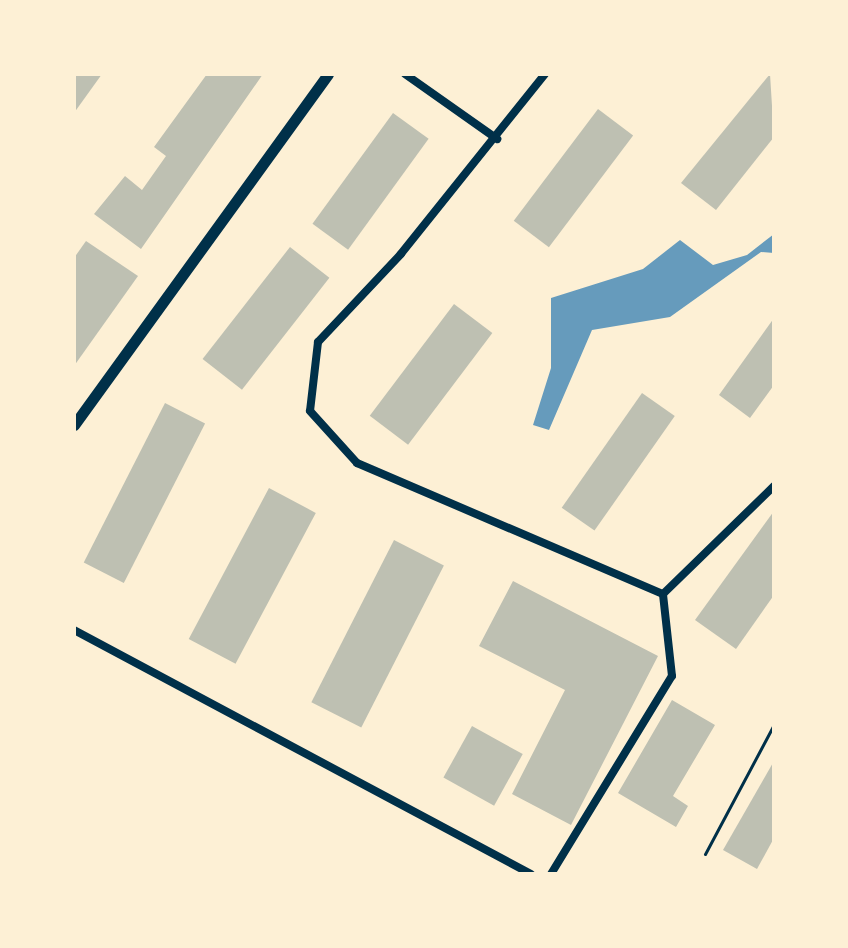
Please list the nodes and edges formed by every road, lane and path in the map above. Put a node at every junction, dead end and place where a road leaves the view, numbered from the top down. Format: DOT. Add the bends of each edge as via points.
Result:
graph roads {
  1 [pos="328,74"];
  2 [pos="405,74"];
  3 [pos="545,74"];
  4 [pos="497,139"];
  5 [pos="74,425"];
  6 [pos="774,486"];
  7 [pos="663,594"];
  8 [pos="74,630"];
  9 [pos="774,724"];
  10 [pos="705,854"];
  11 [pos="531,874"];
  12 [pos="551,874"];
  1 -- 5 [label="street"];
  2 -- 4 [label="street"];
  3 -- 4 [label="street"];
  4 -- 7 [label="street" via="318,342 310,411 357,463"];
  6 -- 7 [label="street"];
  7 -- 12 [label="street" via="672,676"];
  8 -- 11 [label="street"];
  9 -- 10 [label="path"];
}
